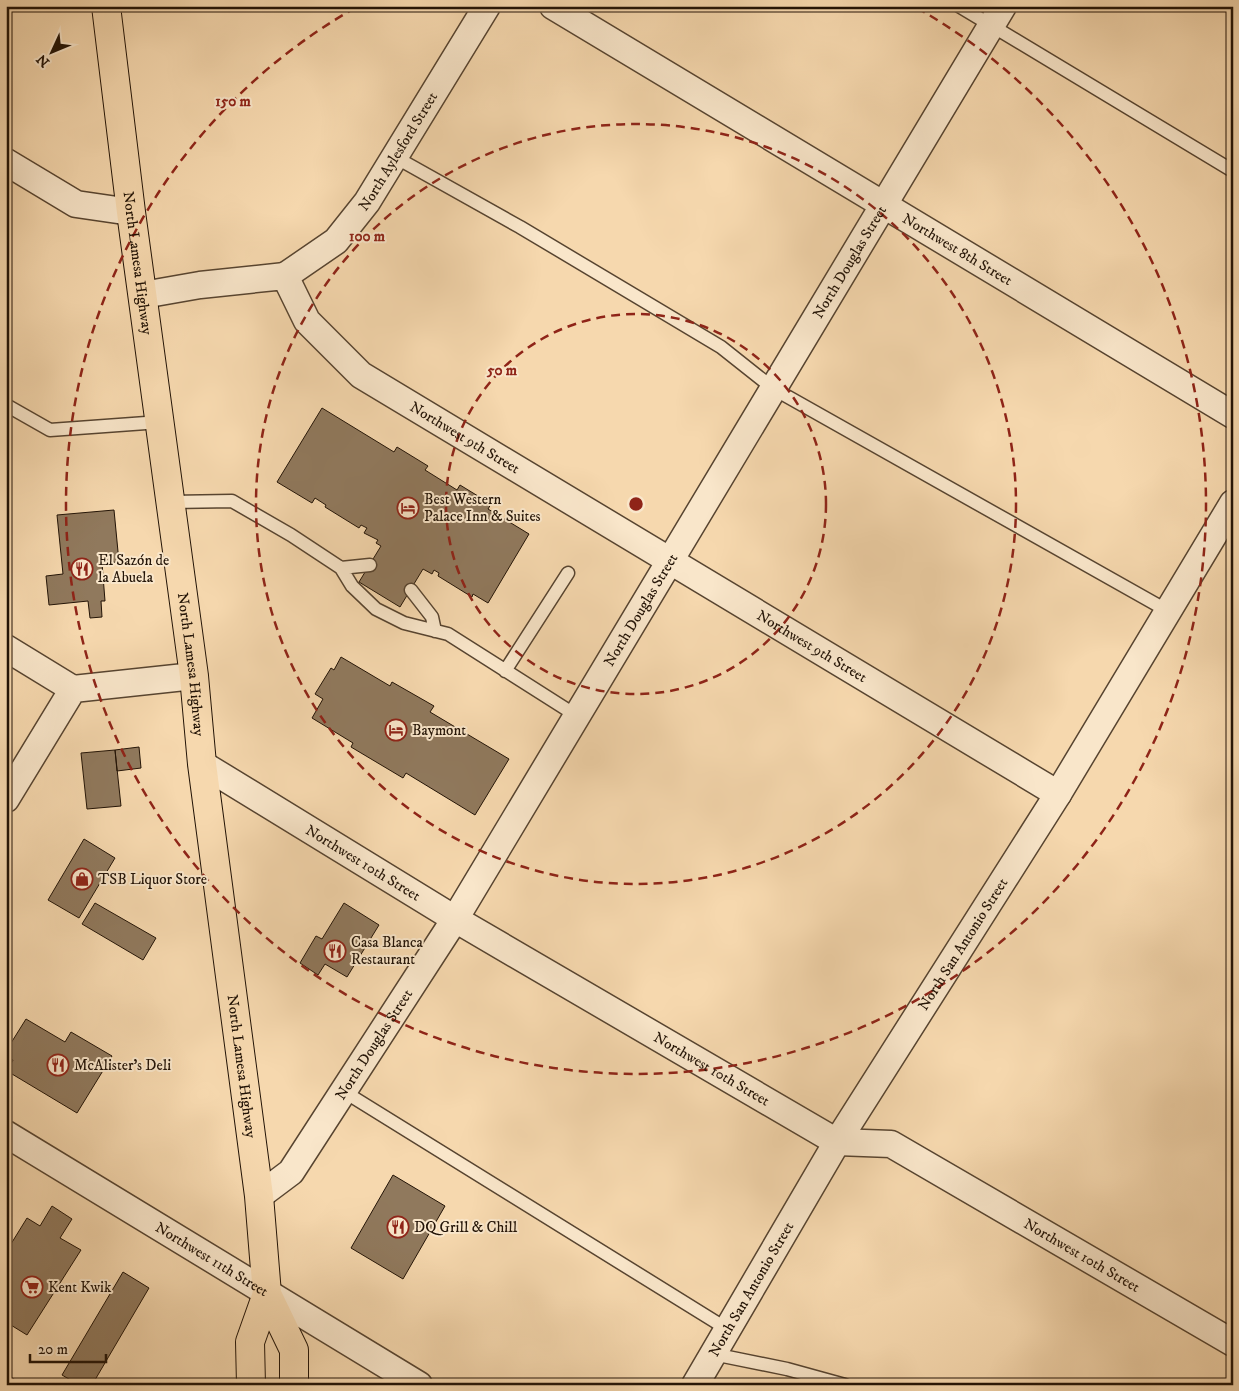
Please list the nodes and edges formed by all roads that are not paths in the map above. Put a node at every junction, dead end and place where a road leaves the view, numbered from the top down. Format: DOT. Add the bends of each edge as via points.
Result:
graph roads {
  1 [pos="106,6"];
  2 [pos="487,6"];
  3 [pos="553,6"];
  4 [pos="959,6"];
  5 [pos="997,16"];
  6 [pos="395,157"];
  7 [pos="6,162"];
  8 [pos="1233,171"];
  9 [pos="884,204"];
  10 [pos="131,212"];
  11 [pos="285,276"];
  12 [pos="143,295"];
  13 [pos="774,388"];
  14 [pos="6,405"];
  15 [pos="1233,415"];
  16 [pos="160,422"];
  17 [pos="171,502"];
  18 [pos="1233,503"];
  19 [pos="670,563"];
  20 [pos="370,565"];
  21 [pos="341,568"];
  22 [pos="568,573"];
  23 [pos="410,590"];
  24 [pos="1168,611"];
  25 [pos="435,631"];
  26 [pos="6,648"];
  27 [pos="505,671"];
  28 [pos="194,676"];
  29 [pos="73,689"];
  30 [pos="577,716"];
  31 [pos="202,764"];
  32 [pos="1058,794"];
  33 [pos="6,799"];
  34 [pos="455,919"];
  35 [pos="343,1091"];
  36 [pos="6,1134"];
  37 [pos="837,1142"];
  38 [pos="259,1196"];
  39 [pos="267,1294"];
  40 [pos="727,1329"];
  41 [pos="1233,1343"];
  42 [pos="713,1354"];
  43 [pos="6,1382"];
  44 [pos="10,1385"];
  45 [pos="251,1385"];
  46 [pos="294,1385"];
  47 [pos="419,1385"];
  48 [pos="695,1385"];
  49 [pos="845,1385"];
  1 -- 10 [label="main road, North Lamesa Highway"];
  2 -- 6 [label="street, North Aylesford Street"];
  3 -- 9 [label="street, Northwest 8th Street"];
  4 -- 5 [label="lane"];
  5 -- 8 [label="lane"];
  5 -- 9 [label="street, North Douglas Street"];
  6 -- 11 [label="street, North Aylesford Street" via="367,202 336,241"];
  6 -- 13 [label="lane" via="721,346"];
  7 -- 10 [label="street" via="76,204"];
  9 -- 13 [label="street, North Douglas Street"];
  9 -- 15 [label="street, Northwest 8th Street"];
  10 -- 12 [label="main road, North Lamesa Highway"];
  11 -- 12 [label="street"];
  11 -- 19 [label="street, Northwest 9th Street" via="307,321 361,375"];
  12 -- 16 [label="main road, North Lamesa Highway"];
  13 -- 19 [label="street, North Douglas Street"];
  13 -- 24 [label="lane"];
  14 -- 16 [label="lane" via="50,430"];
  16 -- 17 [label="main road, North Lamesa Highway"];
  17 -- 21 [label="lane" via="232,501 291,534"];
  17 -- 28 [label="main road, North Lamesa Highway"];
  18 -- 24 [label="street, North San Antonio Street"];
  19 -- 30 [label="street, North Douglas Street"];
  19 -- 32 [label="street, Northwest 9th Street"];
  20 -- 21 [label="lane"];
  21 -- 25 [label="lane" via="352,586 376,610 404,623"];
  22 -- 27 [label="lane"];
  23 -- 25 [label="lane" via="432,617"];
  24 -- 32 [label="street, North San Antonio Street"];
  25 -- 27 [label="lane" via="448,634"];
  26 -- 29 [label="street"];
  27 -- 30 [label="lane"];
  28 -- 29 [label="street"];
  28 -- 31 [label="main road, North Lamesa Highway"];
  29 -- 33 [label="street"];
  30 -- 34 [label="street, North Douglas Street"];
  31 -- 34 [label="street, Northwest 10th Street"];
  31 -- 38 [label="main road, North Lamesa Highway"];
  32 -- 37 [label="street, North San Antonio Street"];
  34 -- 35 [label="street, North Douglas Street"];
  34 -- 37 [label="street, Northwest 10th Street"];
  35 -- 38 [label="street, North Douglas Street" via="292,1172"];
  35 -- 40 [label="lane"];
  36 -- 39 [label="street, Northwest 11th Street"];
  37 -- 40 [label="street, North San Antonio Street"];
  37 -- 41 [label="street, Northwest 10th Street" via="891,1144"];
  38 -- 39 [label="main road, North Lamesa Highway"];
  39 -- 45 [label="main road, North Lamesa Highway" via="250,1342"];
  39 -- 46 [label="main road, North Lamesa Highway" via="294,1350"];
  39 -- 47 [label="street, Northwest 11th Street"];
  40 -- 42 [label="street, North San Antonio Street"];
  42 -- 48 [label="street, North San Antonio Street"];
  42 -- 49 [label="lane"];
  43 -- 44 [label="lane"];
}
